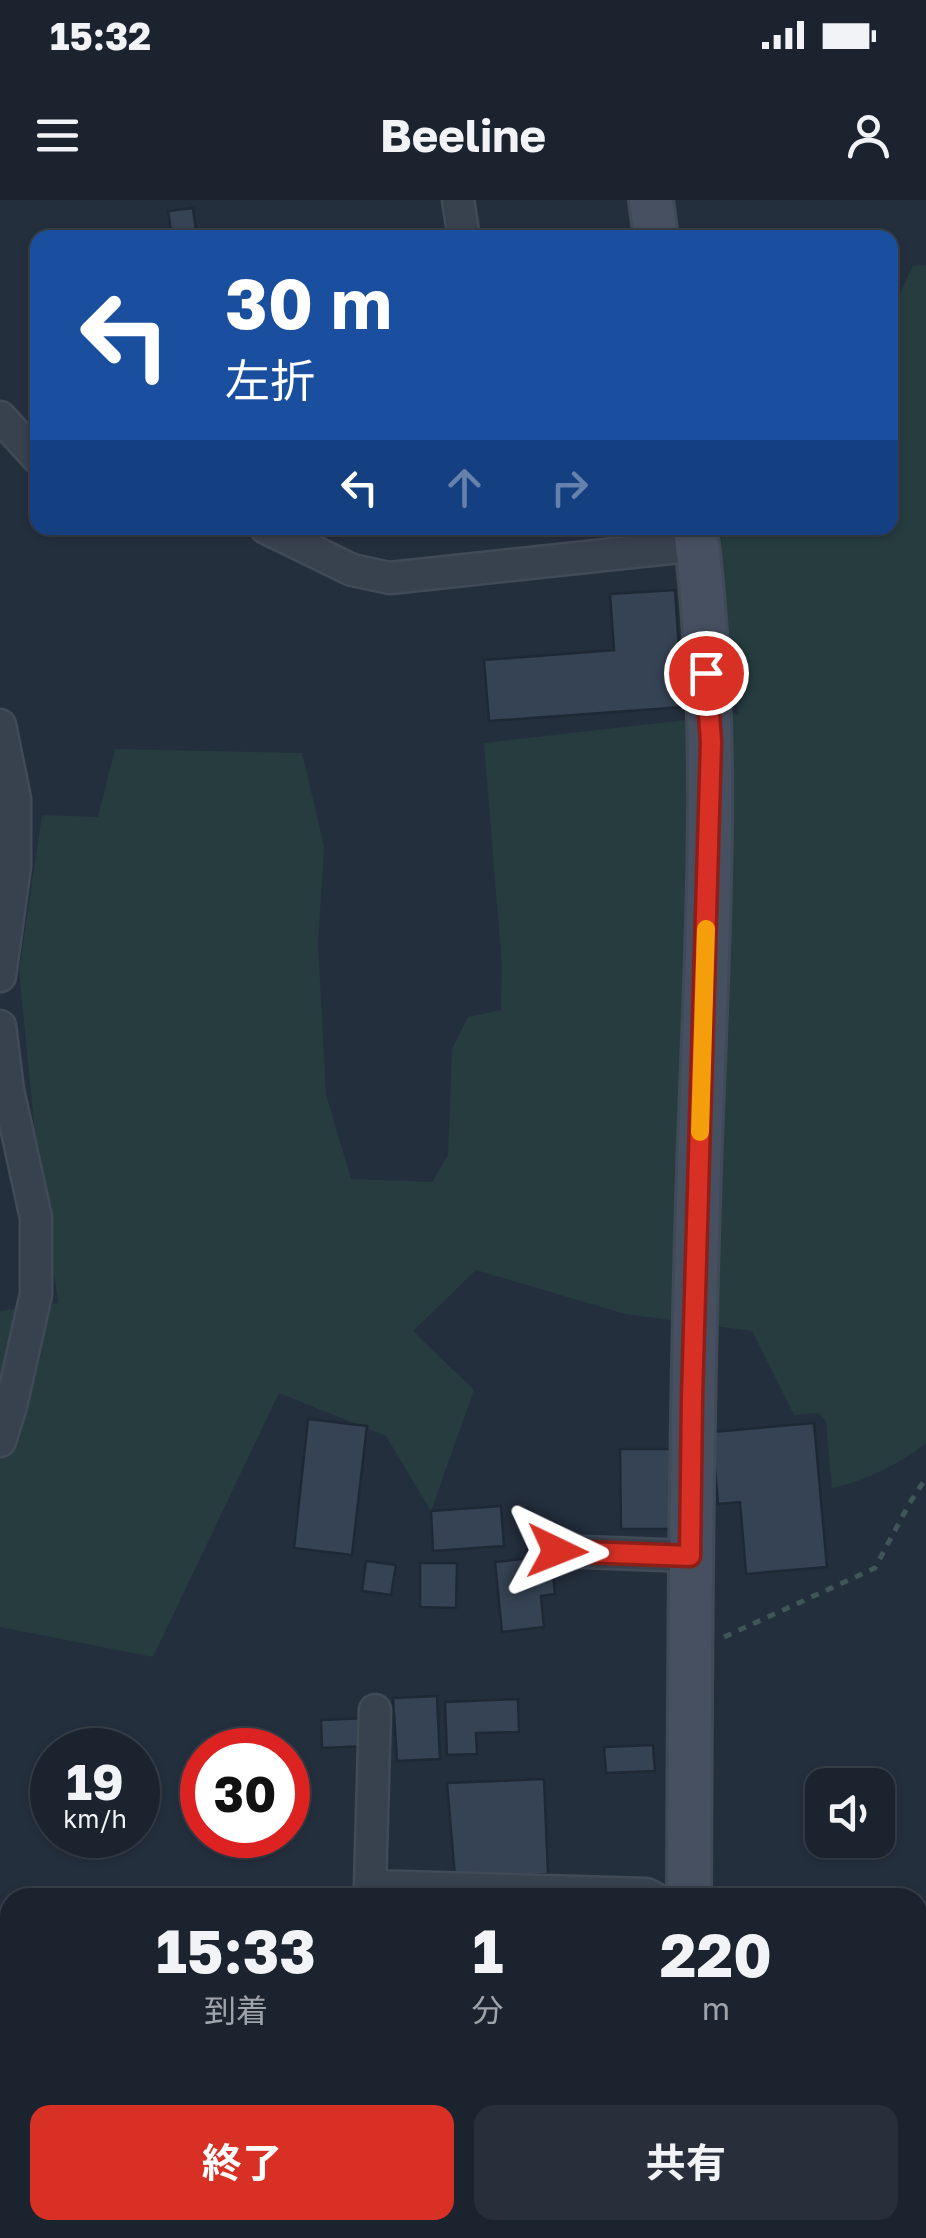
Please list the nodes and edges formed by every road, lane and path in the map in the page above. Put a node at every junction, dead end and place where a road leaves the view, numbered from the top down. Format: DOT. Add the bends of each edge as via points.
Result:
graph roads {
  1 [pos="458,200"];
  2 [pos="651,200"];
  3 [pos="463,230"];
  4 [pos="655,230"];
  5 [pos="0,417"];
  6 [pos="30,449"];
  7 [pos="280,535"];
  8 [pos="696,536"];
  9 [pos="0,725"];
  10 [pos="0,976"];
  11 [pos="0,1026"];
  12 [pos="0,1442"];
  13 [pos="926,1478"];
  14 [pos="557,1551"];
  15 [pos="690,1556"];
  16 [pos="690,1653"];
  17 [pos="375,1710"];
  18 [pos="439,1888"];
  19 [pos="689,1888"];
  1 -- 3 [label="street"];
  2 -- 4 [label="street"];
  5 -- 6 [label="street"];
  7 -- 8 [label="street" via="352,570 390,578"];
  8 -- 15 [label="street" via="711,742"];
  9 -- 10 [label="street" via="15,832"];
  11 -- 12 [label="street" via="36,1218 36,1294"];
  13 -- 16 [label="path" via="876,1568"];
  14 -- 15 [label="street"];
  15 -- 16 [label="street"];
  16 -- 19 [label="street"];
  17 -- 18 [label="street" via="370,1886"];
}
